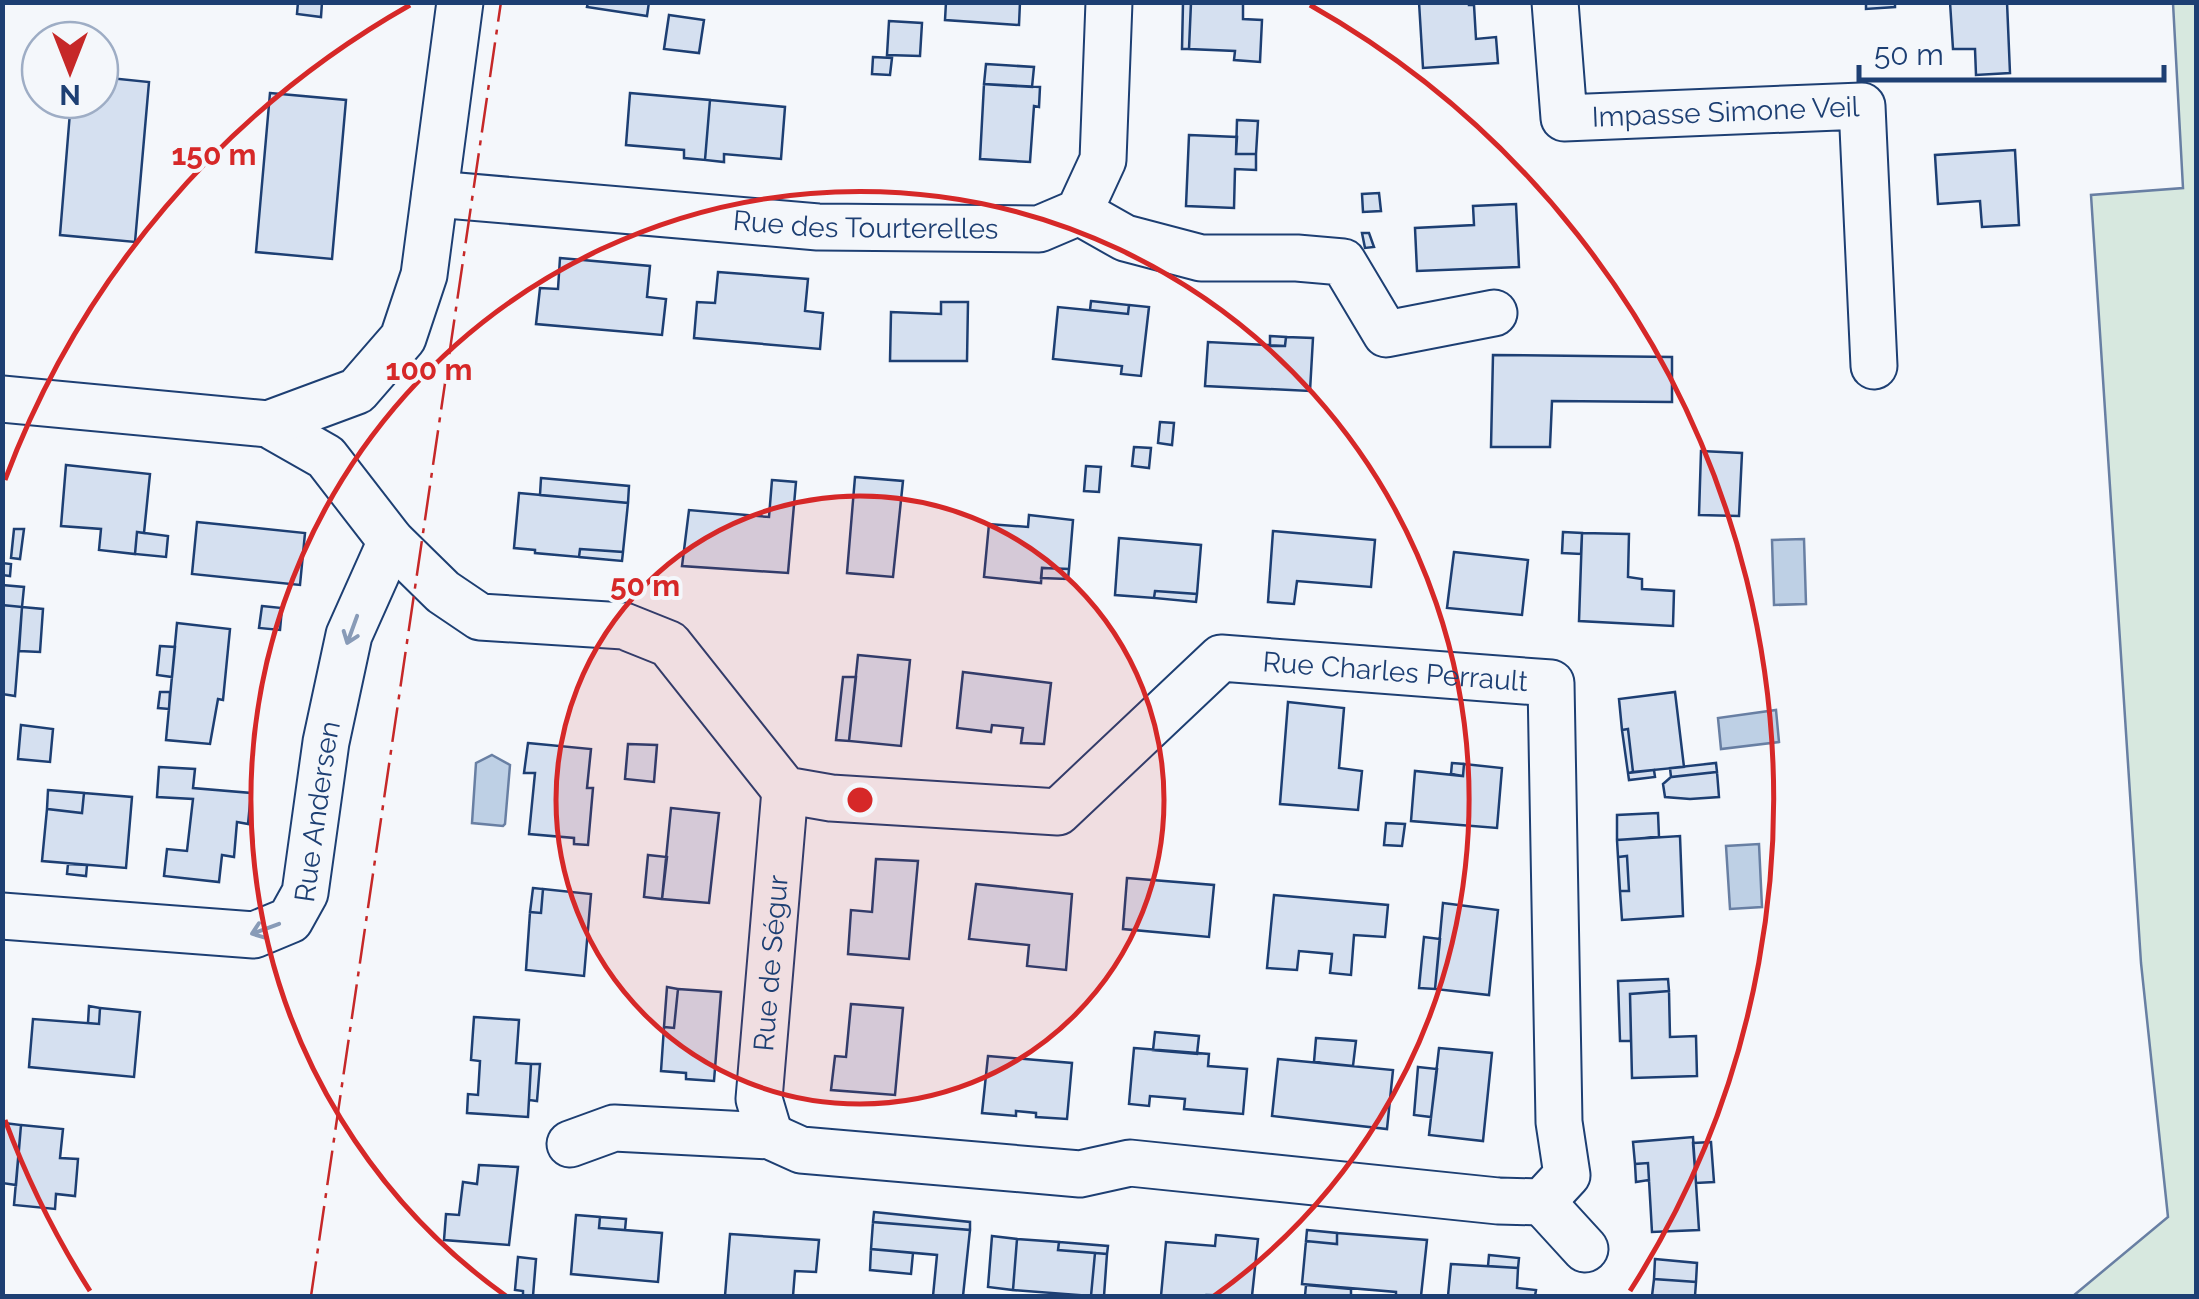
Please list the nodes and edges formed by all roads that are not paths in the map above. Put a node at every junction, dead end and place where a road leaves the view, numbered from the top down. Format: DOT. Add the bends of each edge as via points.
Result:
graph roads {
  1 [pos="460,2"];
  2 [pos="1109,2"];
  3 [pos="1554,2"];
  4 [pos="435,194"];
  5 [pos="1079,212"];
  6 [pos="1494,313"];
  7 [pos="1874,366"];
  8 [pos="2,399"];
  9 [pos="268,424"];
  10 [pos="391,541"];
  11 [pos="785,790"];
  12 [pos="2,916"];
  13 [pos="770,1136"];
  14 [pos="570,1144"];
  15 [pos="1542,1202"];
  16 [pos="1585,1248"];
  1 -- 4 [label="street"];
  2 -- 5 [label="street" via="1102,160"];
  3 -- 7 [label="street, Impasse Simone Veil" via="1564,118 1862,106"];
  4 -- 5 [label="street, Rue des Tourterelles" via="818,227 1039,229"];
  4 -- 9 [label="street" via="424,275 403,338 357,391"];
  5 -- 6 [label="street" via="1125,238 1201,258 1343,262 1386,334"];
  8 -- 9 [label="street"];
  9 -- 10 [label="street" via="326,458"];
  10 -- 11 [label="street" via="443,592 480,617 624,626 668,644"];
  10 -- 12 [label="street, Rue Andersen, one-way" via="349,635 305,892 290,920 254,935"];
  11 -- 13 [label="street, Rue de Ségur" via="760,1099"];
  11 -- 15 [label="street, Rue Charles Perrault" via="1058,812 1221,658 1551,683 1559,1122 1566,1176"];
  13 -- 14 [label="street" via="614,1128"];
  13 -- 15 [label="street" via="801,1150 1080,1174 1130,1163"];
  15 -- 16 [label="street"];
}
